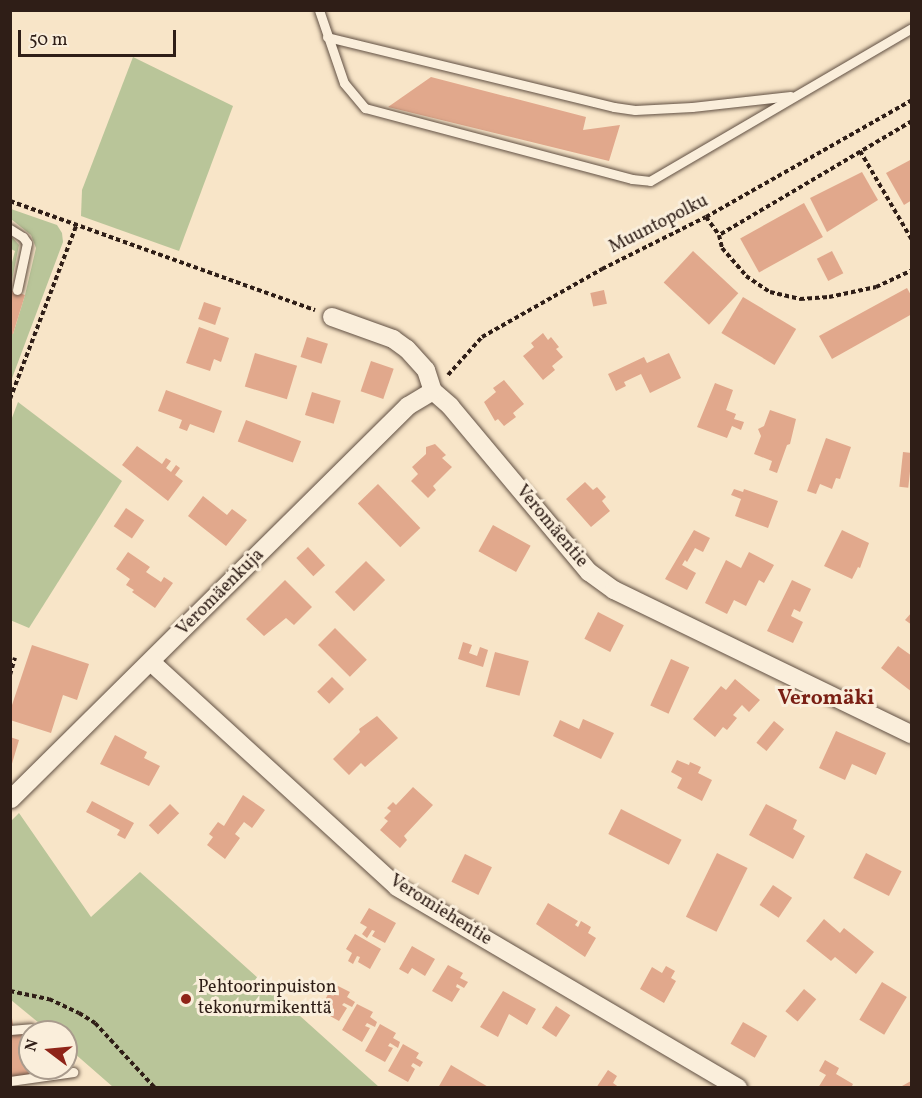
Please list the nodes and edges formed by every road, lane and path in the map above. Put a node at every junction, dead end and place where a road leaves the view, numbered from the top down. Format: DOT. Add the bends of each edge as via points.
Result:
graph roads {
  1 [pos="319,10"];
  2 [pos="912,28"];
  3 [pos="327,37"];
  4 [pos="795,96"];
  5 [pos="912,100"];
  6 [pos="912,121"];
  7 [pos="860,151"];
  8 [pos="10,201"];
  9 [pos="706,217"];
  10 [pos="76,226"];
  11 [pos="10,229"];
  12 [pos="719,235"];
  13 [pos="912,240"];
  14 [pos="912,270"];
  15 [pos="17,290"];
  16 [pos="332,316"];
  17 [pos="433,391"];
  18 [pos="10,399"];
  19 [pos="15,658"];
  20 [pos="151,662"];
  21 [pos="10,675"];
  22 [pos="912,735"];
  23 [pos="11,799"];
  24 [pos="10,991"];
  25 [pos="155,1088"];
  26 [pos="738,1088"];
  1 -- 3 [label="lane"];
  2 -- 4 [label="lane"];
  3 -- 4 [label="lane" via="635,110"];
  3 -- 4 [label="lane" via="344,83 365,108 633,179 650,181"];
  5 -- 9 [label="path, Muuntopolku"];
  6 -- 7 [label="path"];
  7 -- 12 [label="path"];
  7 -- 13 [label="path"];
  8 -- 10 [label="path"];
  9 -- 12 [label="path"];
  9 -- 17 [label="path, Muuntopolku" via="602,269 482,337"];
  10 -- 16 [label="path"];
  10 -- 18 [label="path"];
  11 -- 15 [label="lane" via="23,237 27,250"];
  12 -- 14 [label="path" via="722,248 746,276 770,292 800,299 876,287"];
  16 -- 17 [label="street, Veromäentie" via="393,339 407,349 426,370"];
  17 -- 20 [label="street, Veromäenkuja" via="408,406"];
  17 -- 22 [label="street, Veromäentie" via="596,578"];
  19 -- 21 [label="path"];
  20 -- 23 [label="street, Veromäenkuja"];
  20 -- 26 [label="street, Veromiehentie" via="396,887"];
  24 -- 25 [label="path" via="49,999 79,1012 95,1023"];
}
